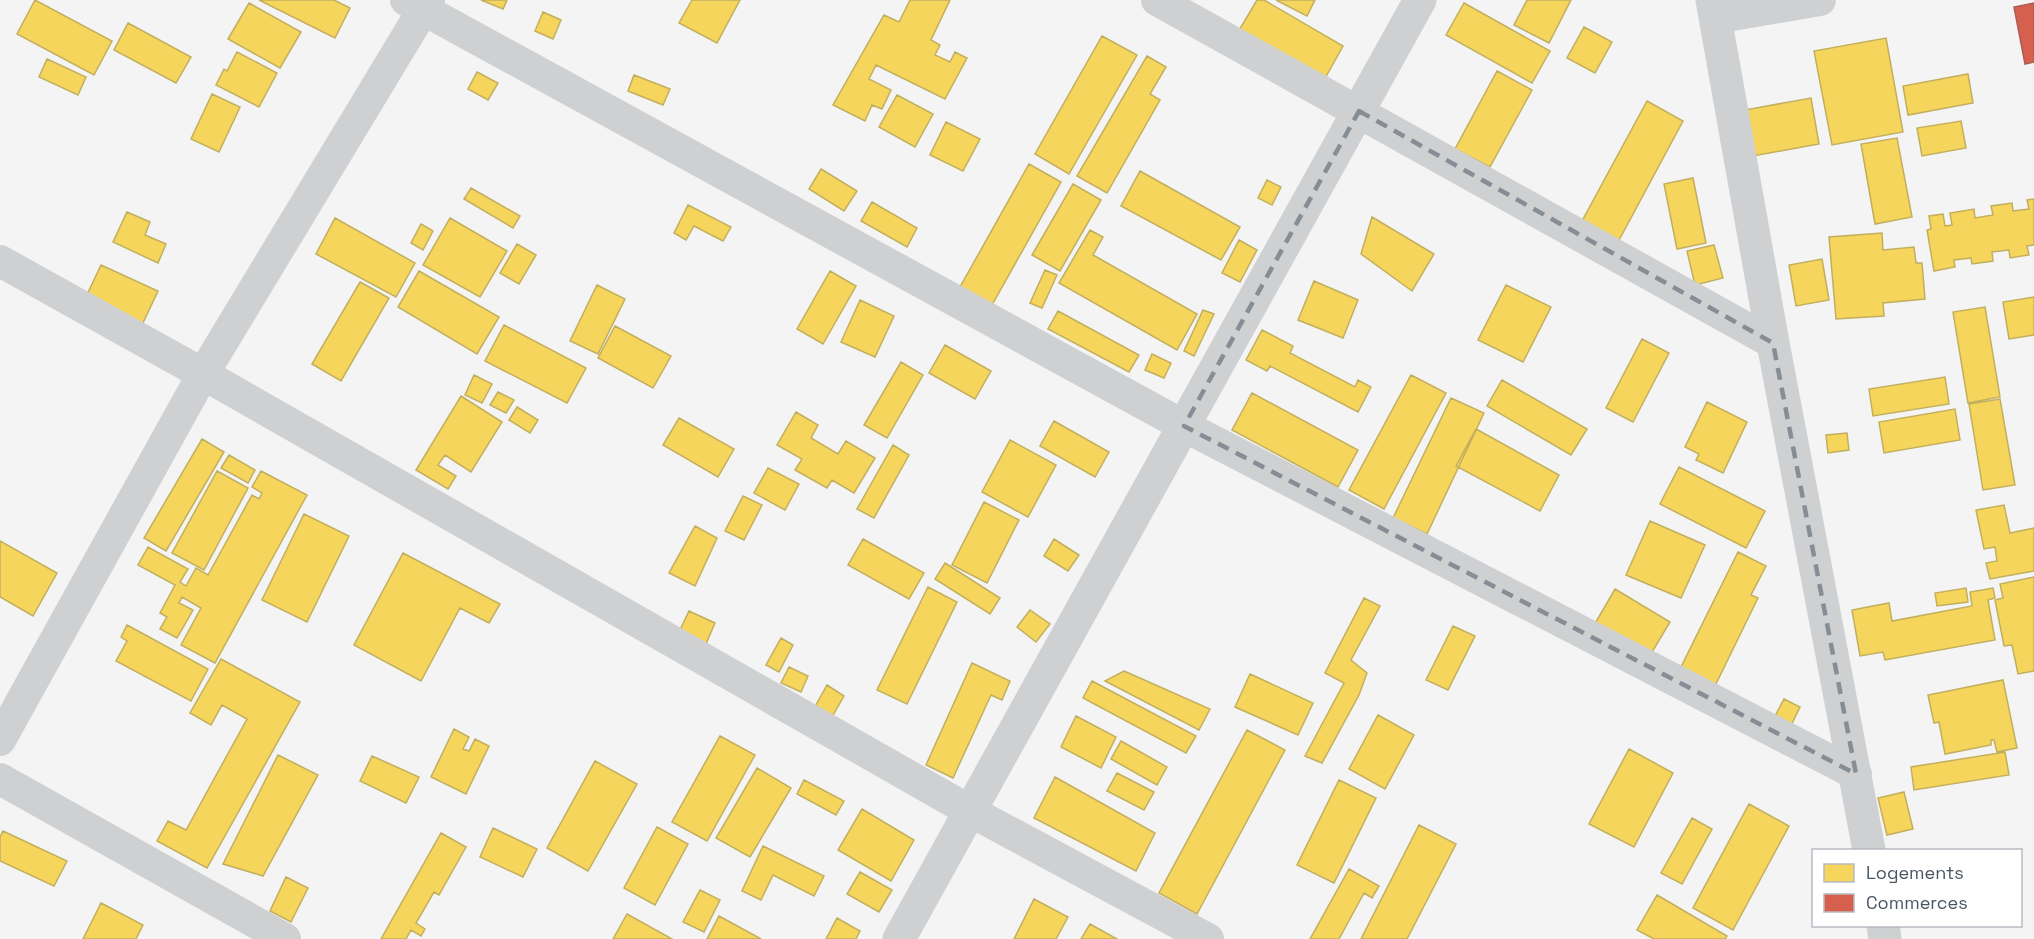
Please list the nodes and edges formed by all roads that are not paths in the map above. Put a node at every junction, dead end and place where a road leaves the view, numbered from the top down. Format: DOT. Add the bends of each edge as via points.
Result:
graph roads {
  1 [pos="1158,0"];
  2 [pos="1420,0"];
  3 [pos="1820,0"];
  4 [pos="420,3"];
  5 [pos="1713,9"];
  6 [pos="1359,111"];
  7 [pos="0,261"];
  8 [pos="1773,343"];
  9 [pos="203,374"];
  10 [pos="1184,426"];
  11 [pos="0,740"];
  12 [pos="1856,774"];
  13 [pos="0,779"];
  14 [pos="970,811"];
  15 [pos="1869,849"];
  16 [pos="285,939"];
  17 [pos="899,939"];
  18 [pos="1208,939"];
  1 -- 6 [label="street"];
  2 -- 6 [label="street"];
  3 -- 5 [label="street"];
  4 -- 9 [label="street"];
  4 -- 10 [label="street"];
  5 -- 8 [label="street"];
  6 -- 8 [label="street"];
  6 -- 10 [label="street"];
  7 -- 9 [label="street"];
  8 -- 12 [label="street"];
  9 -- 11 [label="street"];
  9 -- 14 [label="street"];
  10 -- 12 [label="street"];
  10 -- 14 [label="street"];
  12 -- 15 [label="street"];
  13 -- 16 [label="street"];
  14 -- 17 [label="street"];
  14 -- 18 [label="street"];
}
